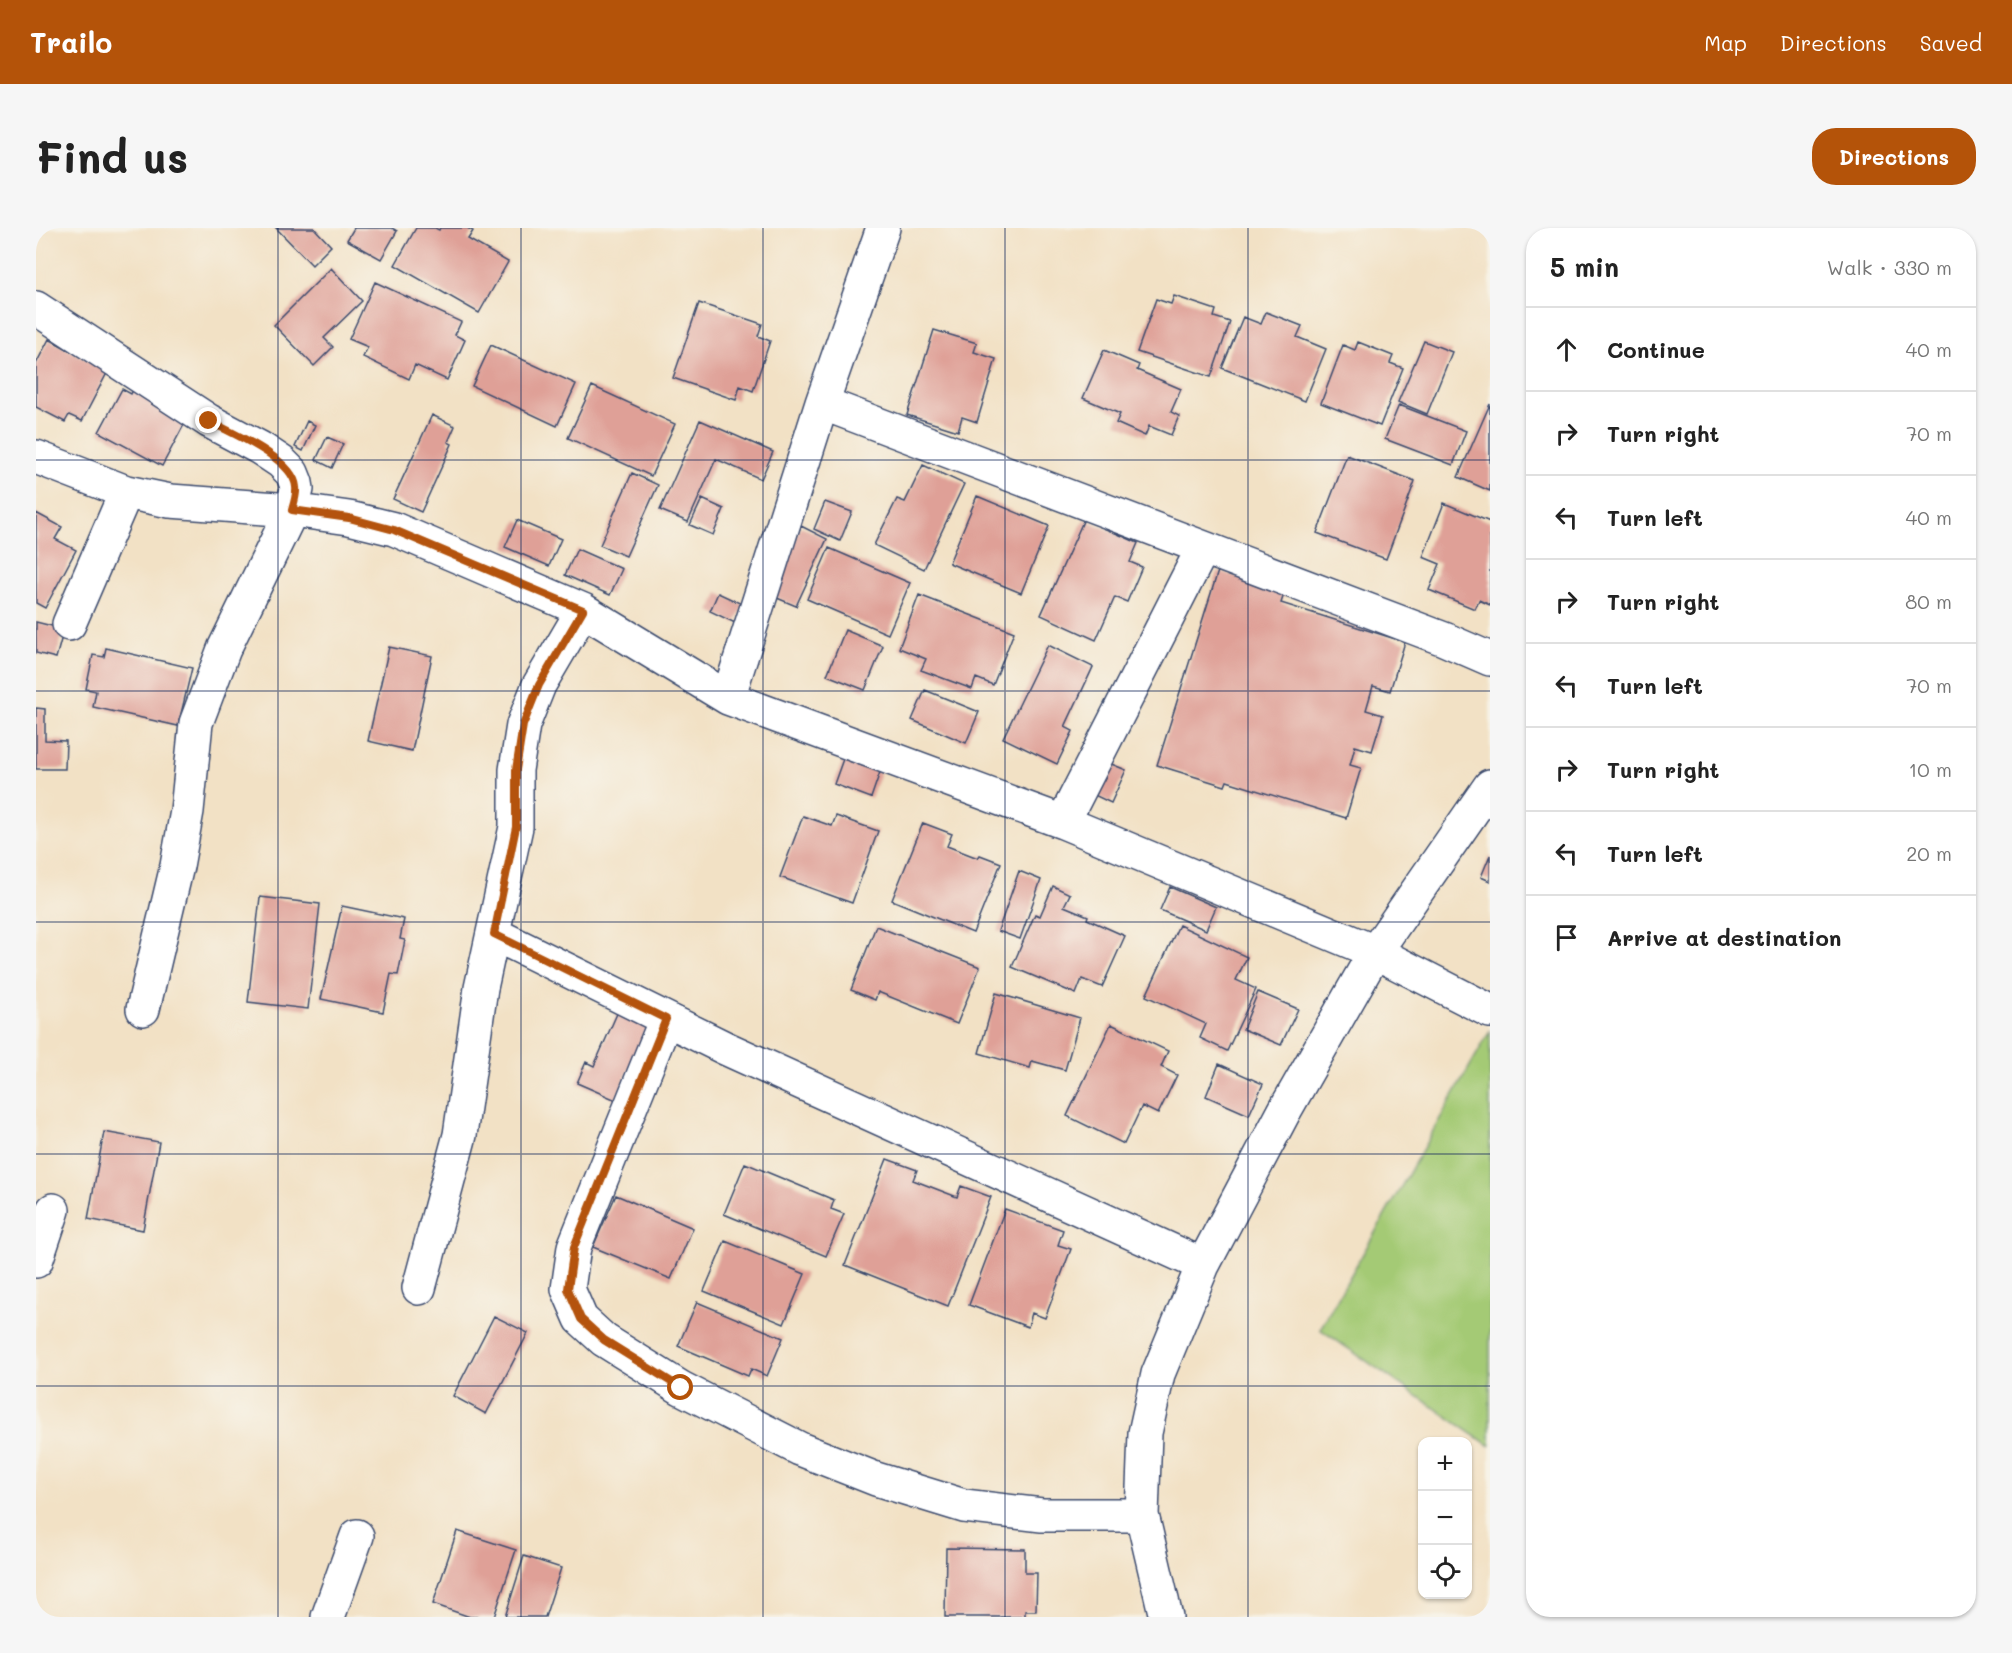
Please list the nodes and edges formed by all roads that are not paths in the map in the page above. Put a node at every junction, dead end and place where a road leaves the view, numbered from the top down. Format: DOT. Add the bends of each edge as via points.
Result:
graph roads {
  1 [pos="883,228"];
  2 [pos="36,308"];
  3 [pos="822,403"];
  4 [pos="36,457"];
  5 [pos="126,492"];
  6 [pos="292,510"];
  7 [pos="1203,548"];
  8 [pos="583,610"];
  9 [pos="69,624"];
  10 [pos="1490,659"];
  11 [pos="728,698"];
  12 [pos="1490,786"];
  13 [pos="1063,822"];
  14 [pos="494,934"];
  15 [pos="1375,952"];
  16 [pos="143,1009"];
  17 [pos="1490,1011"];
  18 [pos="666,1019"];
  19 [pos="53,1210"];
  20 [pos="36,1261"];
  21 [pos="1203,1265"];
  22 [pos="419,1288"];
  23 [pos="1142,1515"];
  24 [pos="357,1536"];
  25 [pos="328,1617"];
  26 [pos="1166,1617"];
  1 -- 3 [label="street"];
  2 -- 6 [label="street" via="209,421 281,462 296,483"];
  3 -- 7 [label="street"];
  3 -- 11 [label="street"];
  4 -- 5 [label="street"];
  5 -- 6 [label="street" via="170,501"];
  5 -- 9 [label="street"];
  6 -- 8 [label="street" via="349,518 394,530"];
  6 -- 16 [label="street" via="224,649 196,723 181,844"];
  7 -- 10 [label="street"];
  7 -- 13 [label="street"];
  8 -- 11 [label="street"];
  8 -- 14 [label="street" via="539,685 523,725 516,770 516,827"];
  11 -- 13 [label="street"];
  12 -- 15 [label="street"];
  13 -- 15 [label="street"];
  14 -- 18 [label="street"];
  14 -- 22 [label="street" via="481,988 459,1136"];
  15 -- 17 [label="street"];
  15 -- 21 [label="street"];
  18 -- 21 [label="street"];
  18 -- 23 [label="street" via="574,1247 568,1289 581,1319 604,1340 681,1388 800,1449 876,1479 964,1506 1042,1515"];
  19 -- 20 [label="street"];
  21 -- 23 [label="street" via="1158,1374 1145,1433"];
  23 -- 26 [label="street"];
  24 -- 25 [label="street"];
}
